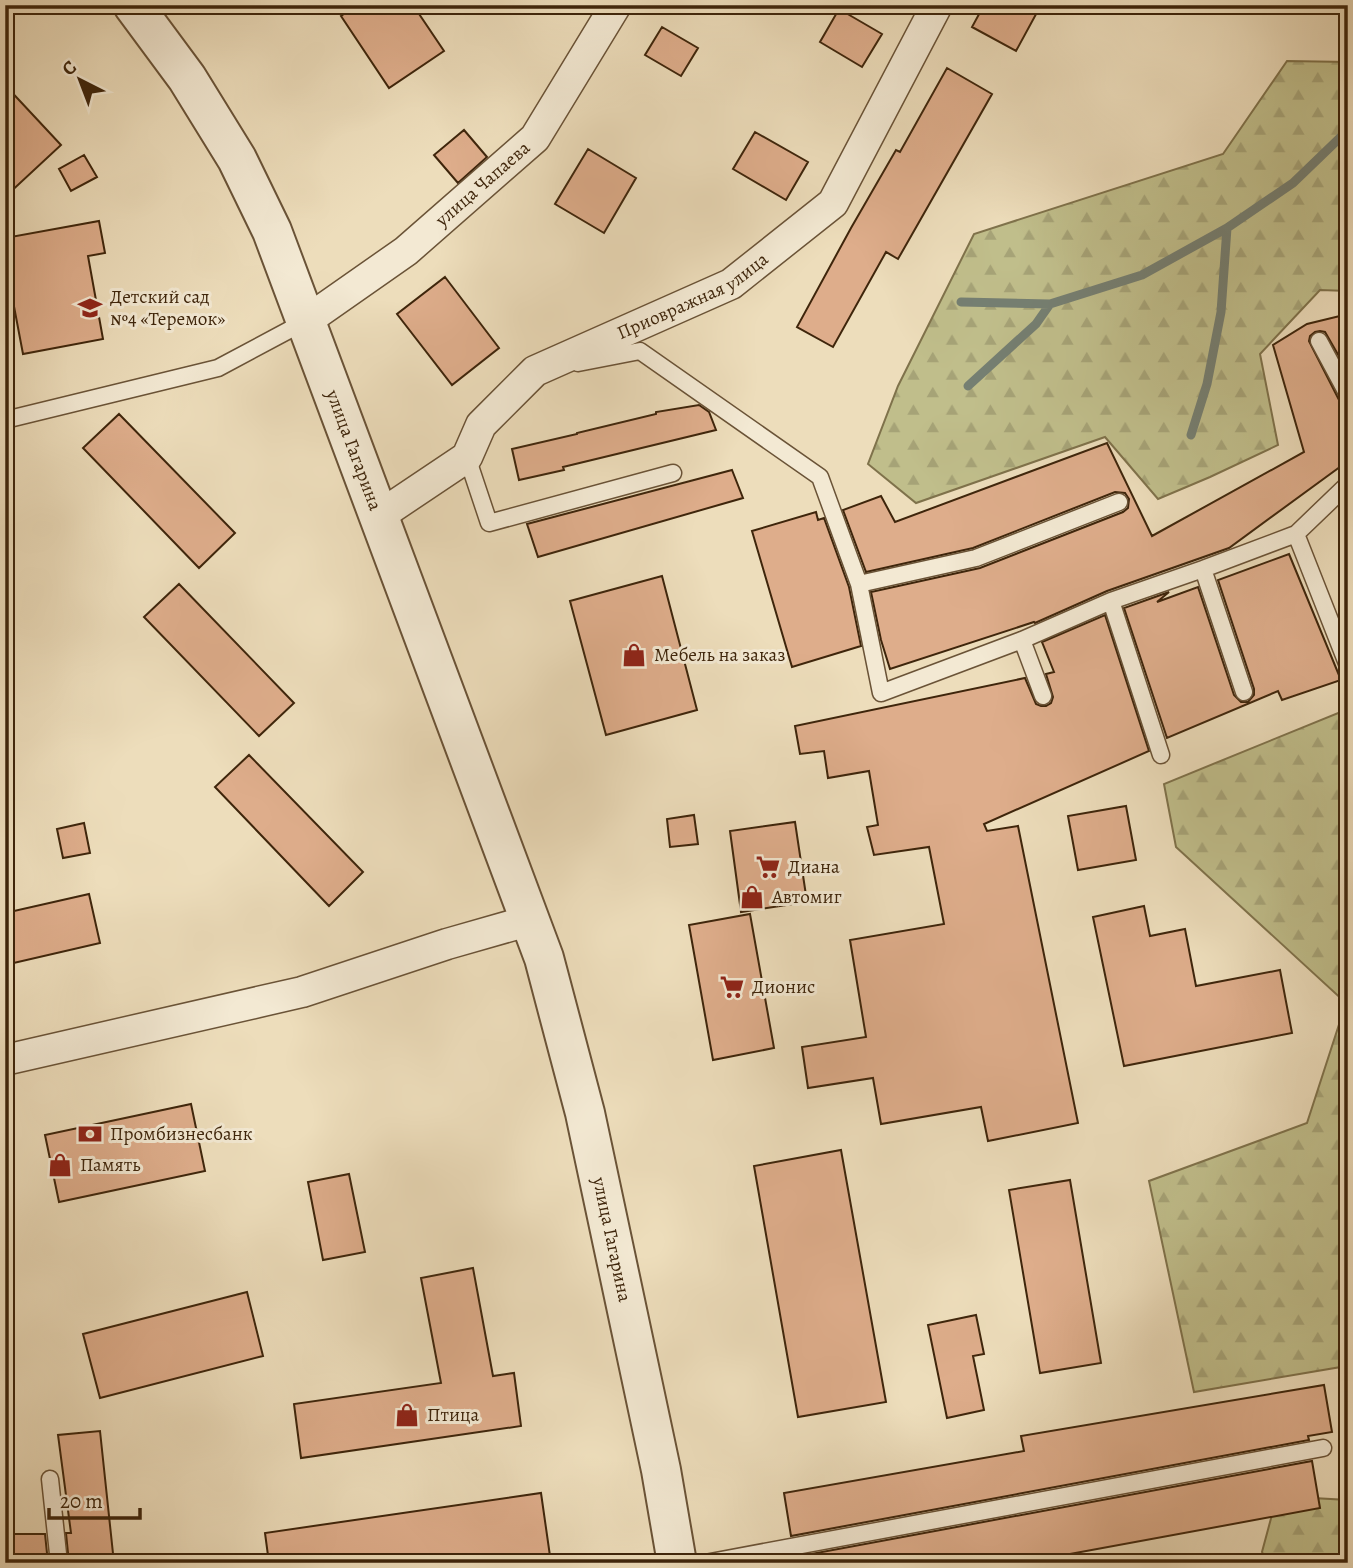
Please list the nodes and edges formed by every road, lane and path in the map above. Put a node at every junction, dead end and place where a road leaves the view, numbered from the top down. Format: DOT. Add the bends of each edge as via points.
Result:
graph roads {
  1 [pos="616,5"];
  2 [pos="937,5"];
  3 [pos="135,6"];
  4 [pos="306,321"];
  5 [pos="1319,341"];
  6 [pos="535,372"];
  7 [pos="1348,395"];
  8 [pos="5,420"];
  9 [pos="467,457"];
  10 [pos="673,473"];
  11 [pos="1348,484"];
  12 [pos="1119,502"];
  13 [pos="379,516"];
  14 [pos="1296,534"];
  15 [pos="1203,569"];
  16 [pos="859,584"];
  17 [pos="1111,601"];
  18 [pos="1022,640"];
  19 [pos="1348,666"];
  20 [pos="1244,692"];
  21 [pos="1043,696"];
  22 [pos="1161,755"];
  23 [pos="531,920"];
  24 [pos="5,1060"];
  25 [pos="1323,1448"];
  26 [pos="50,1479"];
  27 [pos="60,1563"];
  28 [pos="677,1563"];
  29 [pos="705,1563"];
  1 -- 4 [label="street, улица Чапаева" via="535,138 406,251"];
  2 -- 6 [label="street, Приовражная улица" via="834,203 731,284"];
  3 -- 4 [label="street, улица Гагарина" via="237,159 272,231"];
  4 -- 8 [label="lane" via="218,368"];
  4 -- 13 [label="street, улица Гагарина"];
  5 -- 7 [label="lane"];
  6 -- 9 [label="street, Приовражная улица" via="481,425"];
  6 -- 16 [label="lane" via="640,351 820,477"];
  9 -- 10 [label="lane" via="489,523"];
  9 -- 13 [label="street"];
  11 -- 14 [label="lane"];
  12 -- 16 [label="lane" via="976,558"];
  13 -- 23 [label="street, улица Гагарина"];
  14 -- 15 [label="lane"];
  14 -- 19 [label="lane"];
  15 -- 17 [label="lane"];
  15 -- 20 [label="lane"];
  16 -- 18 [label="lane" via="881,693"];
  17 -- 18 [label="lane"];
  17 -- 22 [label="lane"];
  18 -- 21 [label="lane"];
  23 -- 24 [label="street" via="302,992"];
  23 -- 28 [label="street, улица Гагарина" via="585,1113"];
  25 -- 29 [label="lane"];
  26 -- 27 [label="lane"];
}
